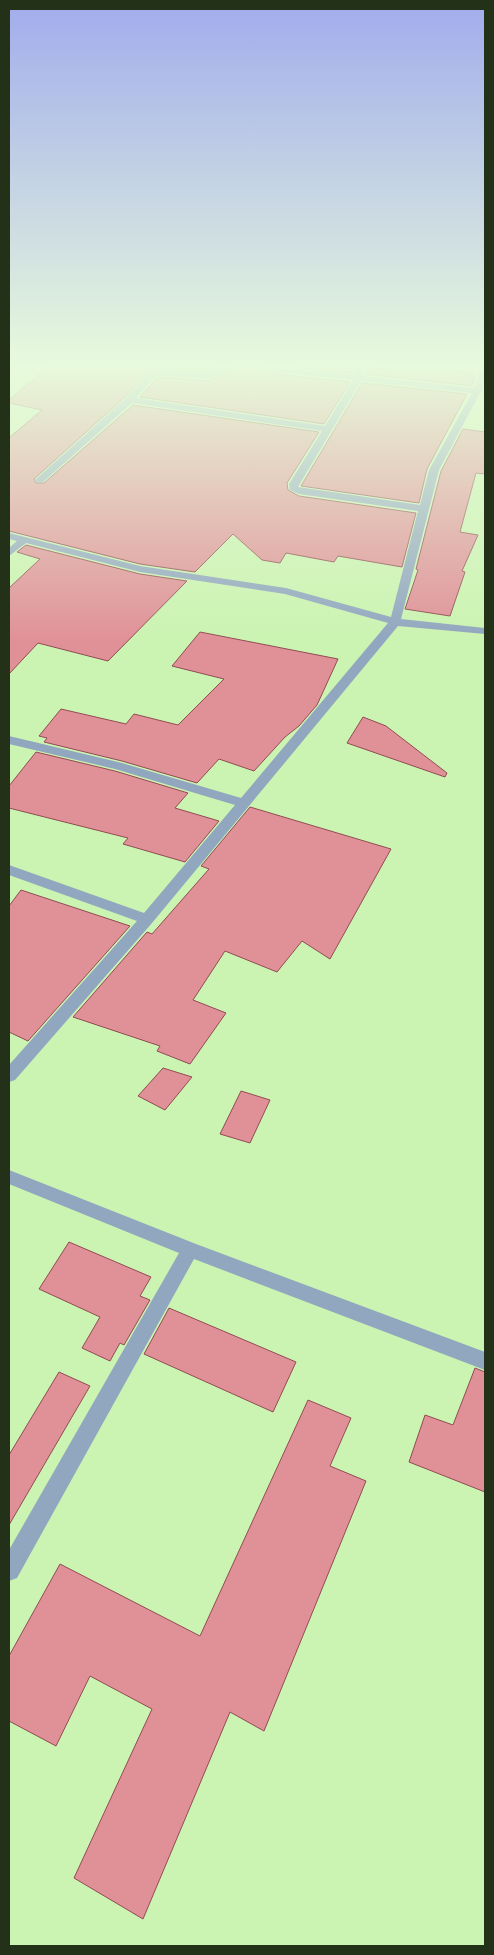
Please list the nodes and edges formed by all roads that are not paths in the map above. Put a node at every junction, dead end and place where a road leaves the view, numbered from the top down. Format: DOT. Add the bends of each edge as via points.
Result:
graph roads {
  1 [pos="63,459"];
  2 [pos="308,459"];
  3 [pos="440,459"];
  4 [pos="40,480"];
  5 [pos="424,509"];
  6 [pos="9,536"];
  7 [pos="23,541"];
  8 [pos="9,552"];
  9 [pos="395,622"];
  10 [pos="485,631"];
  11 [pos="9,740"];
  12 [pos="242,803"];
  13 [pos="9,870"];
  14 [pos="147,919"];
  15 [pos="9,1076"];
  16 [pos="9,1177"];
  17 [pos="190,1250"];
  18 [pos="485,1361"];
  19 [pos="9,1570"];
  1 -- 4 [label="street"];
  2 -- 5 [label="street" via="294,484 299,491"];
  3 -- 5 [label="street"];
  5 -- 9 [label="street"];
  6 -- 7 [label="street"];
  7 -- 8 [label="street"];
  7 -- 9 [label="street" via="140,569 286,590"];
  9 -- 10 [label="street"];
  9 -- 12 [label="street"];
  11 -- 12 [label="street" via="118,766"];
  12 -- 14 [label="street"];
  13 -- 14 [label="street"];
  14 -- 15 [label="street"];
  16 -- 17 [label="street"];
  17 -- 18 [label="street"];
  17 -- 19 [label="street"];
}
